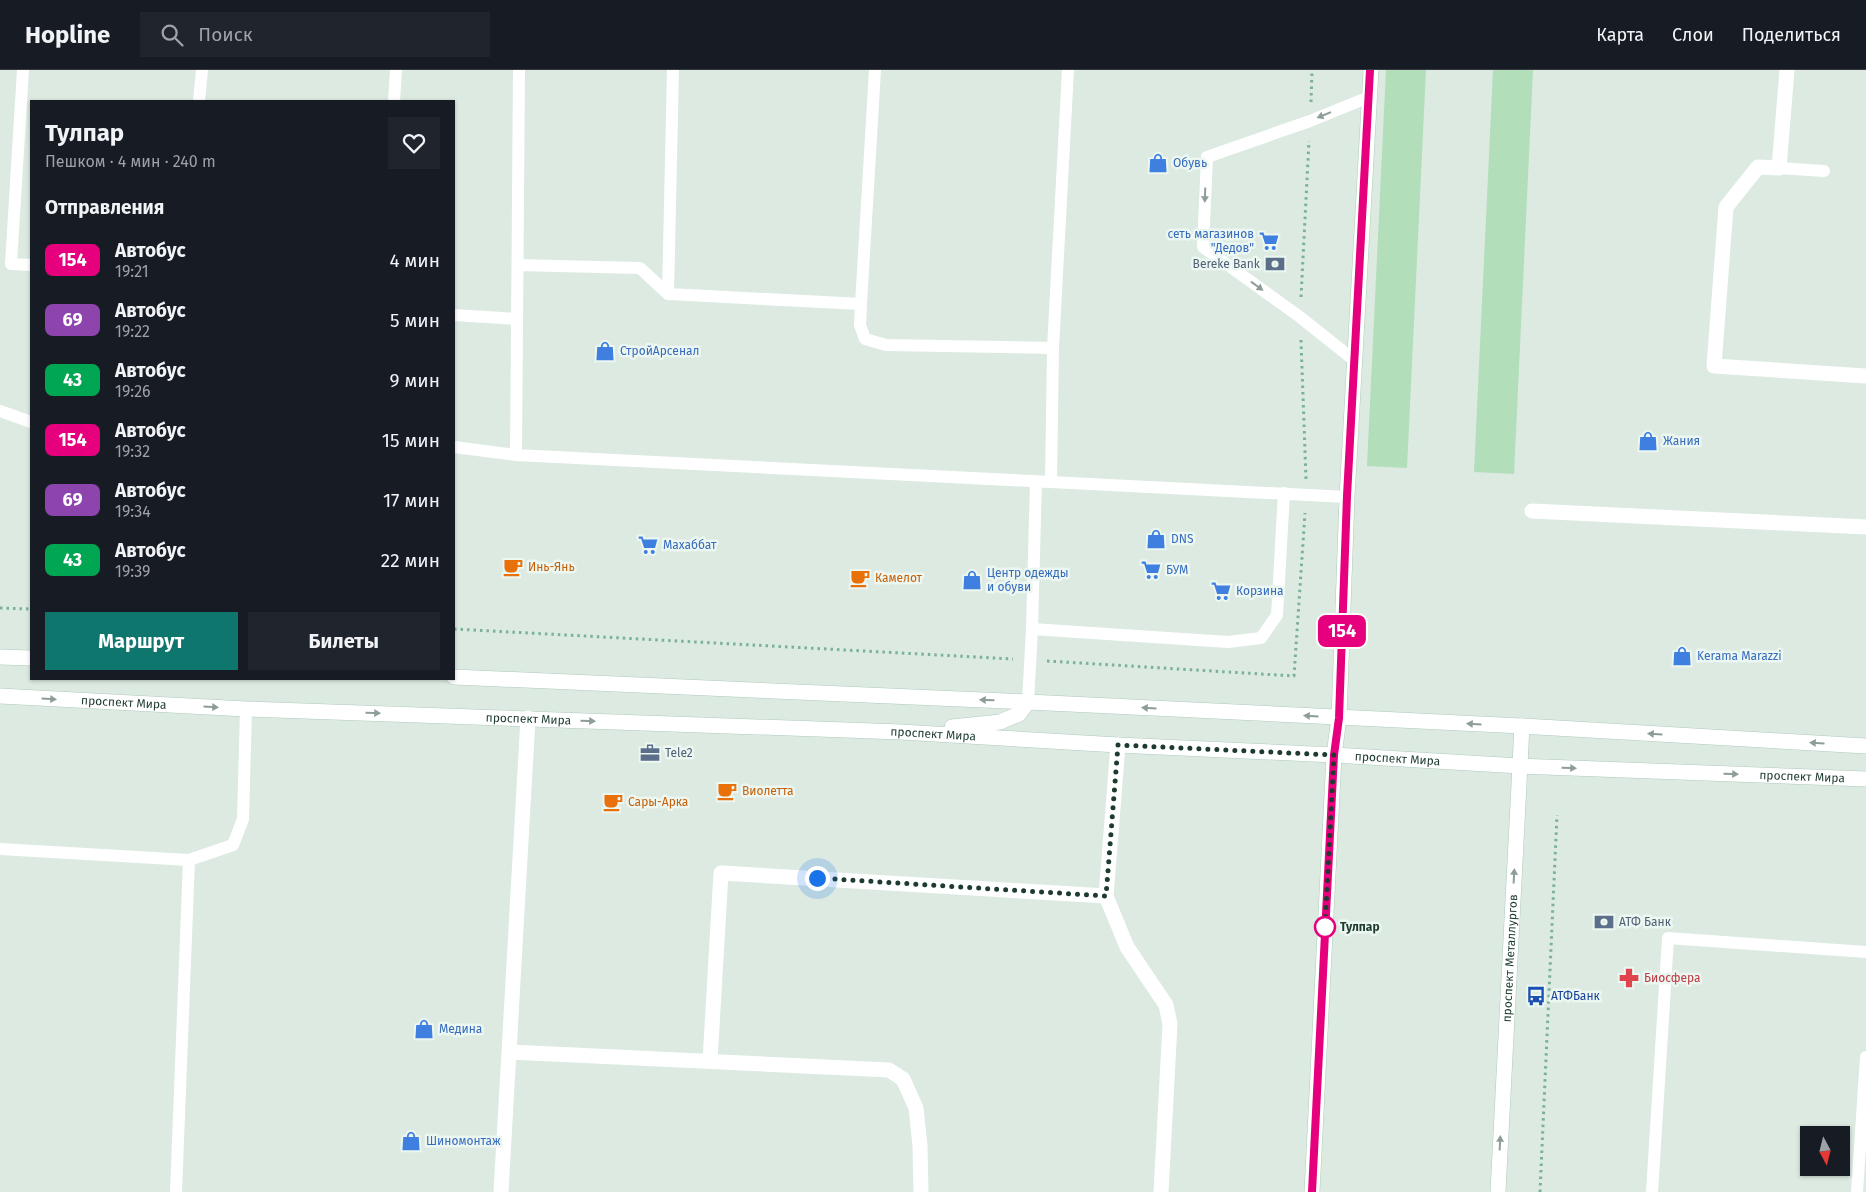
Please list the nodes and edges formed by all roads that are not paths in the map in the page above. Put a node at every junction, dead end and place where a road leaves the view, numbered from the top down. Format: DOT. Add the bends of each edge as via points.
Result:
graph roads {
  1 [pos="23,70"];
  2 [pos="202,70"];
  3 [pos="396,70"];
  4 [pos="519,70"];
  5 [pos="673,70"];
  6 [pos="875,70"];
  7 [pos="1068,70"];
  8 [pos="1370,70"];
  9 [pos="1787,70"];
  10 [pos="1369,97"];
  11 [pos="199,100"];
  12 [pos="394,100"];
  13 [pos="1779,168"];
  14 [pos="1824,171"];
  15 [pos="30,265"];
  16 [pos="518,265"];
  17 [pos="668,294"];
  18 [pos="861,304"];
  19 [pos="455,315"];
  20 [pos="517,318"];
  21 [pos="1054,348"];
  22 [pos="1354,360"];
  23 [pos="1866,376"];
  24 [pos="0,411"];
  25 [pos="30,422"];
  26 [pos="455,447"];
  27 [pos="516,455"];
  28 [pos="1036,481"];
  29 [pos="1051,482"];
  30 [pos="1284,493"];
  31 [pos="1347,496"];
  32 [pos="1532,511"];
  33 [pos="1866,527"];
  34 [pos="1032,629"];
  35 [pos="0,657"];
  36 [pos="30,658"];
  37 [pos="455,678"];
  38 [pos="0,696"];
  39 [pos="1028,702"];
  40 [pos="246,709"];
  41 [pos="528,718"];
  42 [pos="1339,718"];
  43 [pos="1522,726"];
  44 [pos="901,732"];
  45 [pos="1118,745"];
  46 [pos="1866,746"];
  47 [pos="1334,755"];
  48 [pos="1520,766"];
  49 [pos="1866,780"];
  50 [pos="0,849"];
  51 [pos="189,860"];
  52 [pos="1106,896"];
  53 [pos="1866,952"];
  54 [pos="510,1052"];
  55 [pos="1866,1057"];
  56 [pos="710,1061"];
  57 [pos="176,1192"];
  58 [pos="501,1192"];
  59 [pos="921,1192"];
  60 [pos="1161,1192"];
  61 [pos="1312,1192"];
  62 [pos="1498,1192"];
  63 [pos="1652,1192"];
  64 [pos="1857,1192"];
  1 -- 15 [label="lane" via="11,264"];
  2 -- 11 [label="lane"];
  3 -- 12 [label="lane"];
  4 -- 16 [label="lane"];
  5 -- 17 [label="lane"];
  6 -- 18 [label="lane"];
  7 -- 21 [label="lane"];
  8 -- 10 [label="main road"];
  9 -- 13 [label="main road"];
  10 -- 22 [label="main road"];
  10 -- 22 [label="lane, one-way" via="1207,157 1203,247"];
  13 -- 14 [label="lane"];
  13 -- 23 [label="main road" via="1758,167 1726,207 1714,366"];
  16 -- 17 [label="lane" via="640,268"];
  16 -- 20 [label="lane"];
  17 -- 18 [label="lane"];
  18 -- 21 [label="lane" via="860,325 865,339 886,345"];
  19 -- 20 [label="lane"];
  20 -- 27 [label="lane"];
  21 -- 29 [label="lane"];
  22 -- 31 [label="main road"];
  24 -- 25 [label="lane"];
  26 -- 27 [label="lane"];
  27 -- 28 [label="lane"];
  28 -- 29 [label="lane"];
  28 -- 34 [label="lane"];
  29 -- 30 [label="lane"];
  30 -- 31 [label="lane"];
  30 -- 34 [label="lane" via="1277,615 1261,638 1228,642"];
  31 -- 42 [label="main road"];
  32 -- 33 [label="main road"];
  34 -- 39 [label="lane"];
  35 -- 36 [label="main road"];
  39 -- 37 [label="main road, one-way"];
  38 -- 40 [label="main road, проспект Мира, one-way"];
  42 -- 39 [label="main road, one-way"];
  39 -- 44 [label="main road" via="1019,714 1000,722"];
  40 -- 41 [label="main road, проспект Мира, one-way"];
  40 -- 51 [label="lane" via="244,818 233,844"];
  41 -- 44 [label="main road, проспект Мира, one-way"];
  41 -- 54 [label="main road"];
  43 -- 42 [label="main road, one-way"];
  42 -- 47 [label="main road"];
  46 -- 43 [label="main road, one-way"];
  43 -- 48 [label="main road, проспект Металлургов"];
  44 -- 45 [label="main road, проспект Мира"];
  45 -- 47 [label="main road, проспект Мира"];
  45 -- 52 [label="main road"];
  47 -- 48 [label="main road, проспект Мира"];
  47 -- 61 [label="main road"];
  48 -- 49 [label="main road, проспект Мира, one-way"];
  62 -- 48 [label="main road, проспект Металлургов, one-way"];
  50 -- 51 [label="lane"];
  51 -- 57 [label="lane"];
  52 -- 56 [label="main road" via="720,873"];
  52 -- 60 [label="main road" via="1127,947 1166,1004 1170,1024"];
  53 -- 63 [label="lane" via="1668,938"];
  54 -- 56 [label="main road"];
  54 -- 58 [label="main road"];
  55 -- 64 [label="lane"];
  56 -- 59 [label="main road" via="889,1070 903,1079 916,1108"];
}
